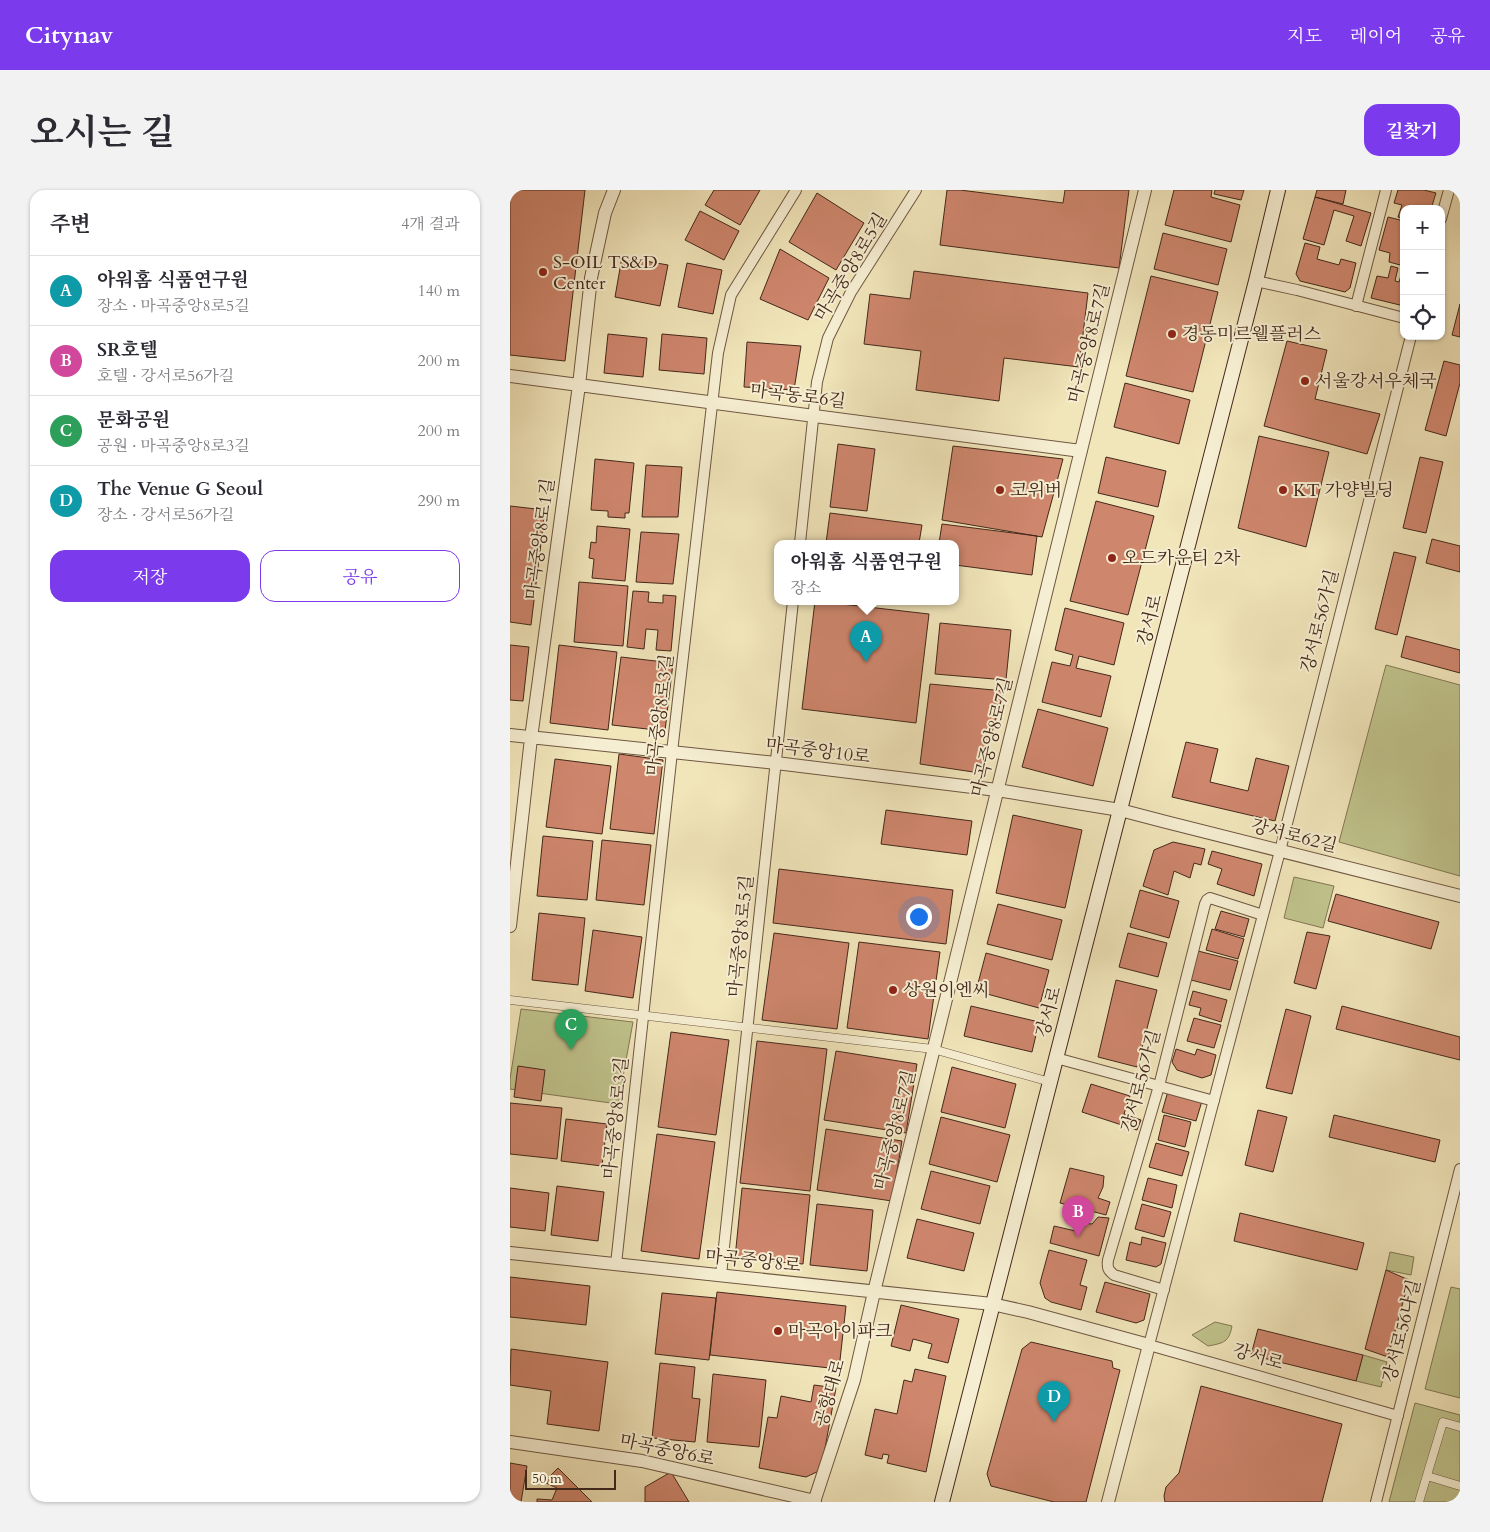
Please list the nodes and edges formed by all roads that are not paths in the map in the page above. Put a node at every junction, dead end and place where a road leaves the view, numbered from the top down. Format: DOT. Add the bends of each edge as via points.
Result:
graph roads {
  1 [pos="614,190"];
  2 [pos="796,190"];
  3 [pos="916,190"];
  4 [pos="1145,190"];
  5 [pos="1278,190"];
  6 [pos="1386,190"];
  7 [pos="1449,190"];
  8 [pos="1445,205"];
  9 [pos="1256,281"];
  10 [pos="1356,306"];
  11 [pos="1400,317"];
  12 [pos="1410,340"];
  13 [pos="510,376"];
  14 [pos="579,385"];
  15 [pos="713,403"];
  16 [pos="813,416"];
  17 [pos="1081,451"];
  18 [pos="800,540"];
  19 [pos="793,605"];
  20 [pos="510,735"];
  21 [pos="531,738"];
  22 [pos="672,752"];
  23 [pos="776,763"];
  24 [pos="997,790"];
  25 [pos="1120,810"];
  26 [pos="1280,851"];
  27 [pos="1460,896"];
  28 [pos="1263,915"];
  29 [pos="510,926"];
  30 [pos="510,1000"];
  31 [pos="643,1015"];
  32 [pos="748,1028"];
  33 [pos="933,1049"];
  34 [pos="1056,1058"];
  35 [pos="1050,1082"];
  36 [pos="1159,1086"];
  37 [pos="1214,1101"];
  38 [pos="1460,1169"];
  39 [pos="510,1253"];
  40 [pos="616,1264"];
  41 [pos="722,1275"];
  42 [pos="1164,1290"];
  43 [pos="874,1292"];
  44 [pos="992,1304"];
  45 [pos="1149,1345"];
  46 [pos="1398,1416"];
  47 [pos="1460,1427"];
  48 [pos="510,1442"];
  49 [pos="1427,1476"];
  50 [pos="1460,1486"];
  51 [pos="817,1502"];
  52 [pos="942,1502"];
  53 [pos="1108,1502"];
  54 [pos="1376,1502"];
  55 [pos="1419,1502"];
  1 -- 14 [label="street, 마곡중앙8로1길" via="605,213 591,278"];
  2 -- 15 [label="street, 마곡중앙8로3길" via="731,295 718,353"];
  3 -- 16 [label="street, 마곡중앙8로5길" via="852,292 828,338"];
  4 -- 17 [label="street, 마곡중앙8로7길"];
  5 -- 9 [label="main road, 강서로"];
  6 -- 10 [label="street"];
  7 -- 8 [label="street"];
  9 -- 10 [label="street"];
  9 -- 25 [label="main road, 강서로"];
  10 -- 11 [label="street"];
  12 -- 26 [label="street, 강서로56가길"];
  13 -- 14 [label="street, 마곡동로6길"];
  14 -- 15 [label="street, 마곡동로6길"];
  14 -- 21 [label="street, 마곡중앙8로1길"];
  15 -- 16 [label="street, 마곡동로6길"];
  15 -- 22 [label="street, 마곡중앙8로3길"];
  16 -- 17 [label="street, 마곡동로6길"];
  16 -- 18 [label="street, 마곡중앙8로5길"];
  17 -- 24 [label="street, 마곡중앙8로7길"];
  19 -- 23 [label="street, 마곡중앙8로5길"];
  20 -- 21 [label="street, 마곡중앙10로"];
  21 -- 22 [label="street, 마곡중앙10로"];
  21 -- 29 [label="street, 마곡중앙8로1길"];
  22 -- 23 [label="street, 마곡중앙10로"];
  22 -- 31 [label="street, 마곡중앙8로3길"];
  23 -- 24 [label="street, 마곡중앙10로"];
  23 -- 32 [label="street, 마곡중앙8로5길"];
  24 -- 25 [label="street, 마곡중앙10로"];
  24 -- 33 [label="street, 마곡중앙8로7길"];
  25 -- 26 [label="street, 강서로62길"];
  25 -- 34 [label="main road, 강서로"];
  26 -- 27 [label="street, 강서로62길"];
  26 -- 28 [label="street, 강서로56가길"];
  28 -- 36 [label="street, 강서로56가길" via="1210,898 1207,900"];
  28 -- 37 [label="street, 강서로56가길"];
  30 -- 31 [label="street"];
  31 -- 32 [label="street"];
  31 -- 40 [label="street, 마곡중앙8로3길"];
  32 -- 33 [label="street"];
  32 -- 41 [label="street, 마곡중앙8로5길"];
  33 -- 35 [label="street"];
  33 -- 43 [label="street, 마곡중앙8로7길"];
  34 -- 35 [label="main road, 강서로"];
  34 -- 36 [label="street, 강서로"];
  35 -- 44 [label="main road, 강서로"];
  36 -- 37 [label="street, 강서로"];
  36 -- 42 [label="street, 강서로56가길" via="1107,1267 1114,1275"];
  37 -- 42 [label="street, 강서로56가길"];
  38 -- 46 [label="street, 강서로56나길"];
  39 -- 40 [label="street, 마곡중앙8로"];
  40 -- 41 [label="street, 마곡중앙8로"];
  41 -- 43 [label="street, 마곡중앙8로"];
  42 -- 45 [label="street, 강서로56가길"];
  43 -- 44 [label="street, 마곡중앙8로"];
  43 -- 51 [label="street, 공항대로" via="854,1380"];
  44 -- 45 [label="street, 강서로"];
  44 -- 52 [label="main road, 강서로"];
  45 -- 46 [label="street, 강서로"];
  45 -- 53 [label="street, 강서로56가길"];
  46 -- 54 [label="street, 강서로56나길"];
  47 -- 49 [label="street" via="1443,1422"];
  48 -- 51 [label="street, 마곡중앙6로" via="642,1461"];
  49 -- 50 [label="street"];
  49 -- 55 [label="street"];
}
